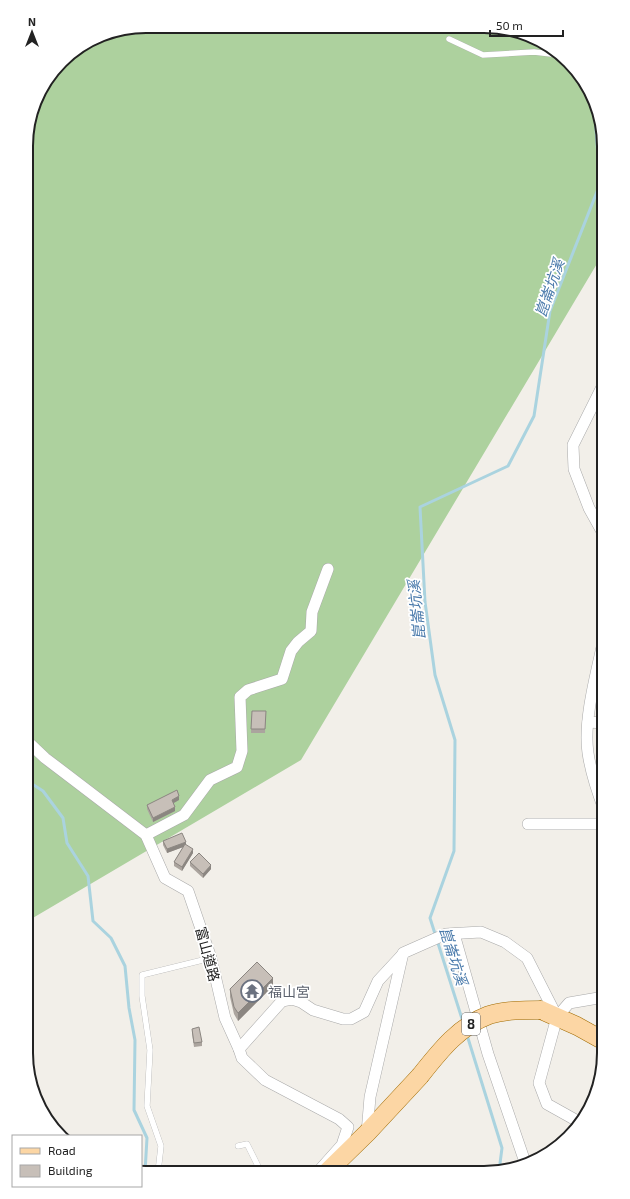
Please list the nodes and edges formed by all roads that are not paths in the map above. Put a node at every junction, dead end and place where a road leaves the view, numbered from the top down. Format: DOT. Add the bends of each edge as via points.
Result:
graph roads {
  1 [pos="448,39"];
  2 [pos="549,54"];
  3 [pos="597,397"];
  4 [pos="597,522"];
  5 [pos="328,569"];
  6 [pos="597,675"];
  7 [pos="588,722"];
  8 [pos="597,723"];
  9 [pos="33,747"];
  10 [pos="597,792"];
  11 [pos="528,824"];
  12 [pos="597,824"];
  13 [pos="146,835"];
  14 [pos="454,934"];
  15 [pos="403,953"];
  16 [pos="211,958"];
  17 [pos="597,998"];
  18 [pos="549,1013"];
  19 [pos="597,1037"];
  20 [pos="239,1049"];
  21 [pos="575,1120"];
  22 [pos="367,1133"];
  23 [pos="238,1146"];
  24 [pos="524,1158"];
  25 [pos="159,1166"];
  26 [pos="258,1166"];
  27 [pos="323,1166"];
  28 [pos="332,1166"];
  1 -- 2 [label="lane" via="482,55 534,52"];
  3 -- 4 [label="street" via="573,444 574,468"];
  5 -- 13 [label="street" via="312,612 311,631 291,651 282,679 248,690 240,697 242,751 237,767 210,780 184,815"];
  6 -- 7 [label="street"];
  7 -- 8 [label="street"];
  7 -- 10 [label="street" via="588,752"];
  9 -- 13 [label="street, 富山道路"];
  11 -- 12 [label="street"];
  13 -- 16 [label="street, 富山道路" via="165,878 188,892"];
  14 -- 15 [label="street" via="446,934"];
  14 -- 18 [label="street" via="481,932 504,942 527,958"];
  14 -- 24 [label="street" via="488,1054"];
  15 -- 20 [label="street" via="378,981 364,1012 351,1019 343,1019 313,1010 292,999 282,1001"];
  15 -- 22 [label="street" via="370,1097"];
  16 -- 20 [label="street, 富山道路" via="226,1018"];
  16 -- 25 [label="lane" via="142,975 142,996 150,1050 147,1106 161,1146"];
  17 -- 18 [label="street" via="569,1002"];
  18 -- 19 [label="main road, 8"];
  18 -- 21 [label="street" via="539,1083 547,1104"];
  18 -- 22 [label="main road, 8, bridge" via="516,1010 489,1015 472,1023 449,1041"];
  20 -- 27 [label="street, 富山道路" via="242,1058 265,1080 339,1119 348,1127 342,1145"];
  22 -- 28 [label="main road, 8"];
  23 -- 26 [label="lane" via="247,1144"];
}
